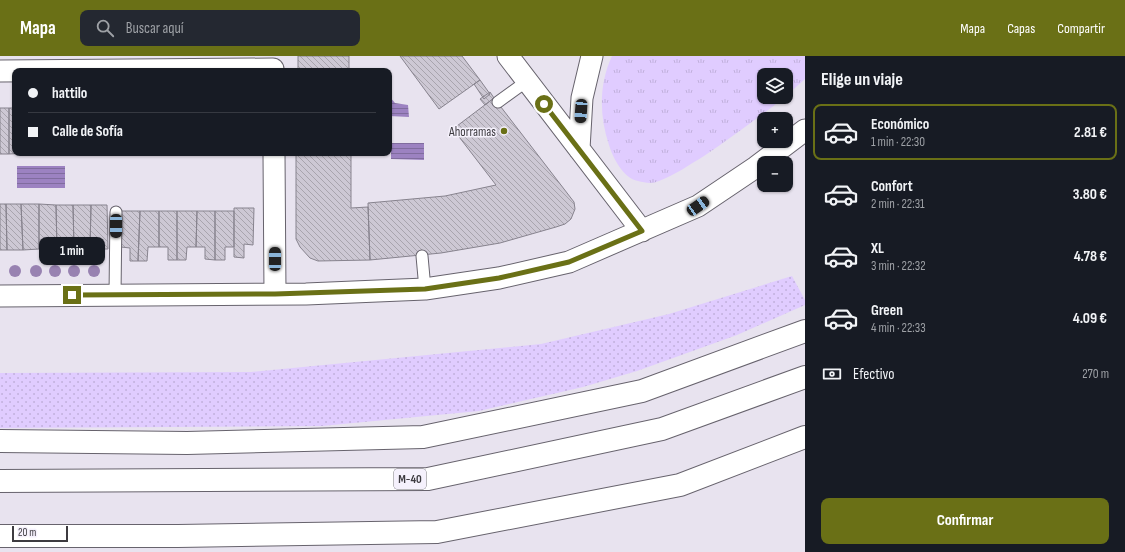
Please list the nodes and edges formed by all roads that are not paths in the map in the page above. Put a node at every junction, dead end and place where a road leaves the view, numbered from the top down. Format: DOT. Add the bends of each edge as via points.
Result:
graph roads {
  1 [pos="508,56"];
  2 [pos="592,56"];
  3 [pos="273,65"];
  4 [pos="136,68"];
  5 [pos="0,71"];
  6 [pos="12,71"];
  7 [pos="527,81"];
  8 [pos="498,102"];
  9 [pos="805,130"];
  10 [pos="579,149"];
  11 [pos="274,156"];
  12 [pos="116,212"];
  13 [pos="642,231"];
  14 [pos="422,256"];
  15 [pos="425,289"];
  16 [pos="275,294"];
  17 [pos="115,295"];
  18 [pos="0,296"];
  19 [pos="805,331"];
  20 [pos="805,377"];
  21 [pos="805,437"];
  22 [pos="0,441"];
  23 [pos="0,481"];
  24 [pos="0,536"];
  1 -- 7 [label="street"];
  2 -- 10 [label="street" via="582,98"];
  3 -- 4 [label="street"];
  5 -- 6 [label="street"];
  7 -- 8 [label="lane"];
  7 -- 10 [label="street"];
  9 -- 13 [label="street" via="698,206"];
  10 -- 13 [label="street"];
  11 -- 16 [label="street"];
  12 -- 17 [label="lane"];
  13 -- 15 [label="street" via="569,262 499,278"];
  14 -- 15 [label="lane"];
  15 -- 16 [label="street"];
  16 -- 17 [label="street"];
  17 -- 18 [label="street"];
  19 -- 22 [label="highway" via="642,391 424,437 187,443"];
  20 -- 23 [label="highway, M-40" via="662,429 428,479"];
  21 -- 24 [label="highway" via="680,484 437,532"];
}
